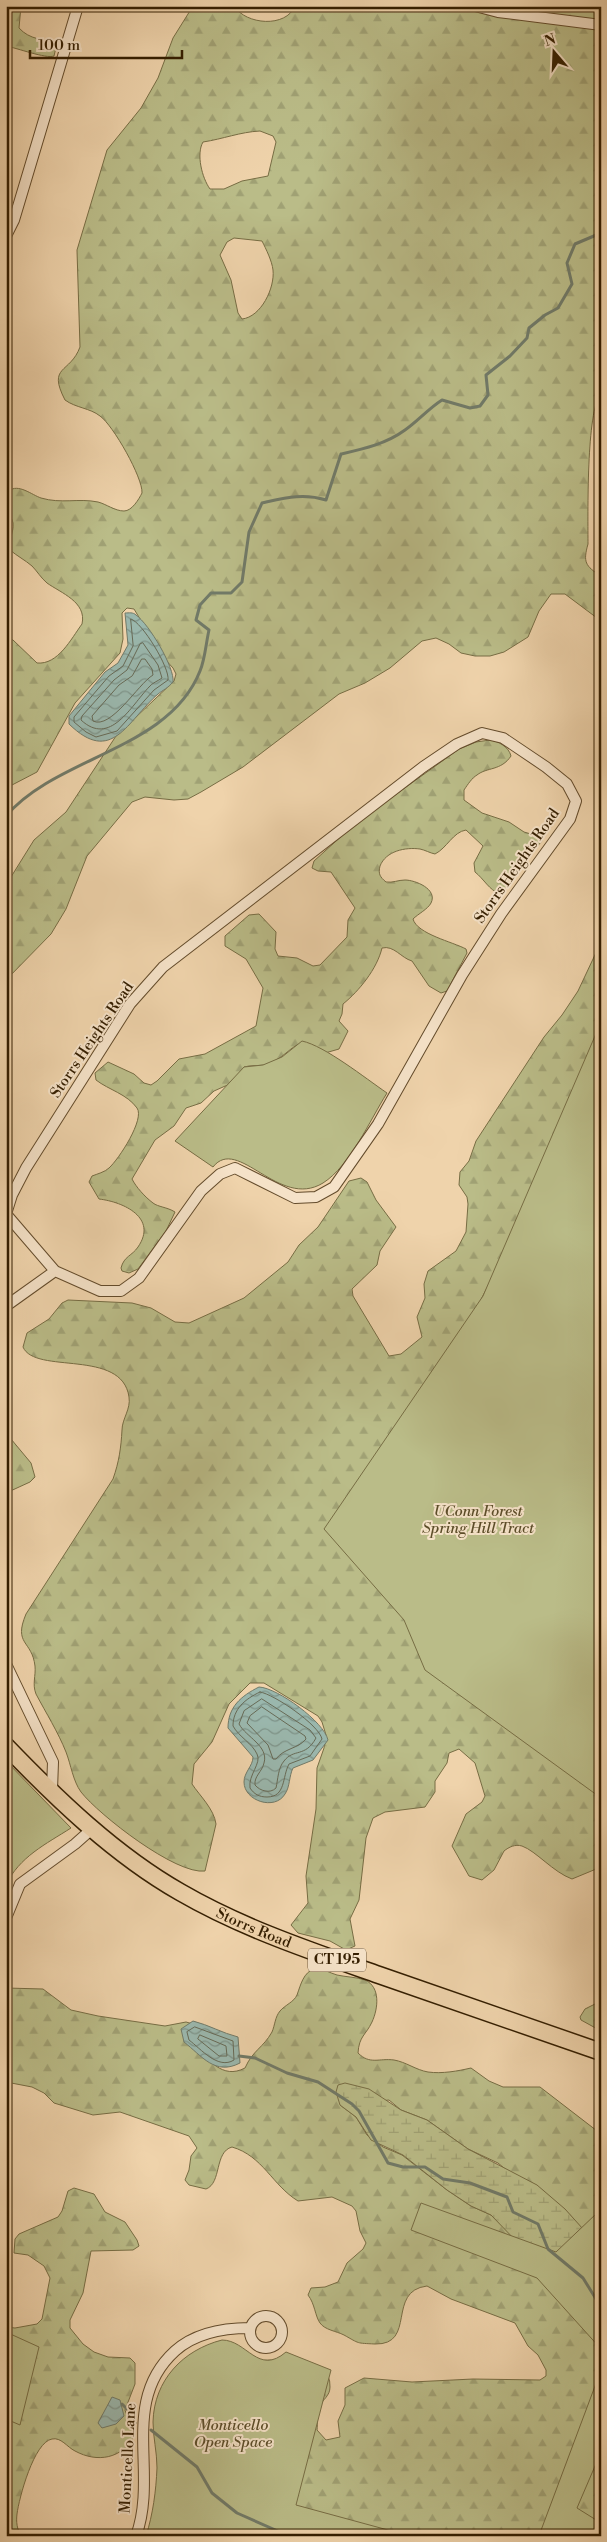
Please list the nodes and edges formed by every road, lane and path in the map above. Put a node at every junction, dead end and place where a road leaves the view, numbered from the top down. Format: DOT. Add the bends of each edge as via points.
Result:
graph roads {
  1 [pos="78,6"];
  2 [pos="475,6"];
  3 [pos="601,25"];
  4 [pos="6,236"];
  5 [pos="6,1214"];
  6 [pos="55,1271"];
  7 [pos="6,1306"];
  8 [pos="6,1664"];
  9 [pos="6,1746"];
  10 [pos="52,1790"];
  11 [pos="93,1828"];
  12 [pos="6,1918"];
  13 [pos="601,2052"];
  14 [pos="250,2328"];
  15 [pos="136,2536"];
  1 -- 4 [label="street" via="14,220"];
  2 -- 3 [label="street" via="498,12"];
  5 -- 6 [label="street, Storrs Heights Road"];
  5 -- 6 [label="street, Storrs Heights Road" via="26,1168 130,1004 163,967 342,827 457,744 482,733 502,738 567,784 576,801 570,820 496,922 462,975 378,1124 334,1187 316,1197 295,1198 236,1168 220,1174 201,1191 139,1278 121,1291 100,1291"];
  6 -- 7 [label="street"];
  8 -- 10 [label="street" via="53,1762"];
  9 -- 10 [label="main road, Storrs Road / CT 195"];
  10 -- 11 [label="main road, Storrs Road / CT 195"];
  11 -- 12 [label="street" via="20,1884"];
  11 -- 13 [label="main road, Storrs Road / CT 195" via="178,1891 222,1915 284,1942"];
  14 -- 15 [label="street, Monticello Lane" via="224,2329 182,2345 152,2380 144,2403 144,2496"];
}
